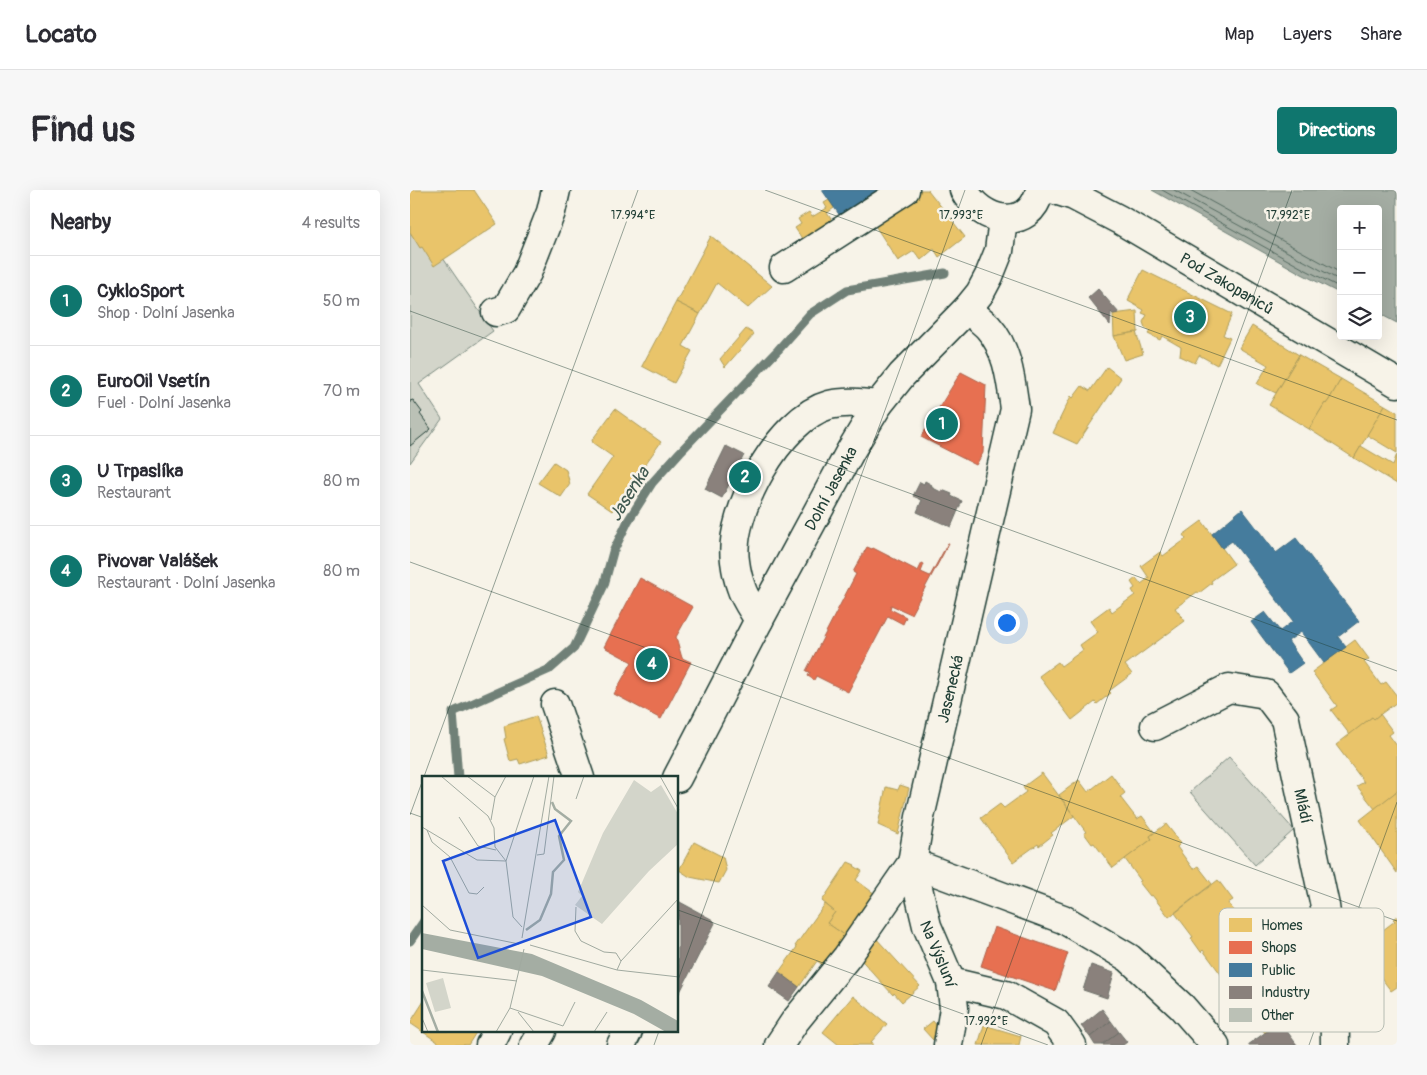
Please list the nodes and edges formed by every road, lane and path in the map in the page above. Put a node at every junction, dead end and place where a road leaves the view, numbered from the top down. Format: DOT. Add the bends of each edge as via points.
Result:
graph roads {
  1 [pos="556,190"];
  2 [pos="905,190"];
  3 [pos="964,190"];
  4 [pos="1040,190"];
  5 [pos="1055,190"];
  6 [pos="1003,219"];
  7 [pos="784,268"];
  8 [pos="967,309"];
  9 [pos="496,312"];
  10 [pos="1397,383"];
  11 [pos="878,405"];
  12 [pos="759,620"];
  13 [pos="555,704"];
  14 [pos="1155,726"];
  15 [pos="579,776"];
  16 [pos="678,776"];
  17 [pos="912,863"];
  18 [pos="1325,908"];
  19 [pos="951,982"];
  20 [pos="496,1032"];
  21 [pos="541,1032"];
  22 [pos="628,1032"];
  23 [pos="1335,1032"];
  24 [pos="490,1045"];
  25 [pos="534,1045"];
  26 [pos="621,1045"];
  27 [pos="779,1045"];
  28 [pos="948,1045"];
  29 [pos="1072,1045"];
  30 [pos="1215,1045"];
  31 [pos="1335,1045"];
  1 -- 9 [label="street" via="527,274 506,309"];
  2 -- 7 [label="street"];
  3 -- 6 [label="street" via="982,211"];
  4 -- 6 [label="street" via="1028,211 1018,217"];
  5 -- 10 [label="street, Pod Zakopaniců" via="1112,215"];
  6 -- 8 [label="street, Dolní Jasenka" via="994,265 980,293"];
  8 -- 11 [label="street, Dolní Jasenka" via="902,375"];
  8 -- 17 [label="street, Jasenecká" via="997,339 1009,368 1015,409"];
  11 -- 12 [label="street, Dolní Jasenka"];
  11 -- 12 [label="street" via="861,402 827,405 798,423 771,452 745,504 736,535 735,559 741,588"];
  12 -- 16 [label="street, Dolní Jasenka"];
  13 -- 15 [label="street"];
  14 -- 18 [label="street, Mládí" via="1228,688 1266,694 1285,718"];
  17 -- 19 [label="street, Na Výsluní" via="928,926"];
  17 -- 27 [label="street, Jasenecká" via="847,957"];
  17 -- 30 [label="street" via="1062,919 1129,958 1182,1008"];
  19 -- 28 [label="street, Na Výsluní" via="954,1008"];
  19 -- 29 [label="street" via="1006,995 1056,1023"];
  20 -- 24 [label="street"];
  21 -- 25 [label="street"];
  22 -- 26 [label="street"];
  23 -- 31 [label="street, Mládí"];
}
